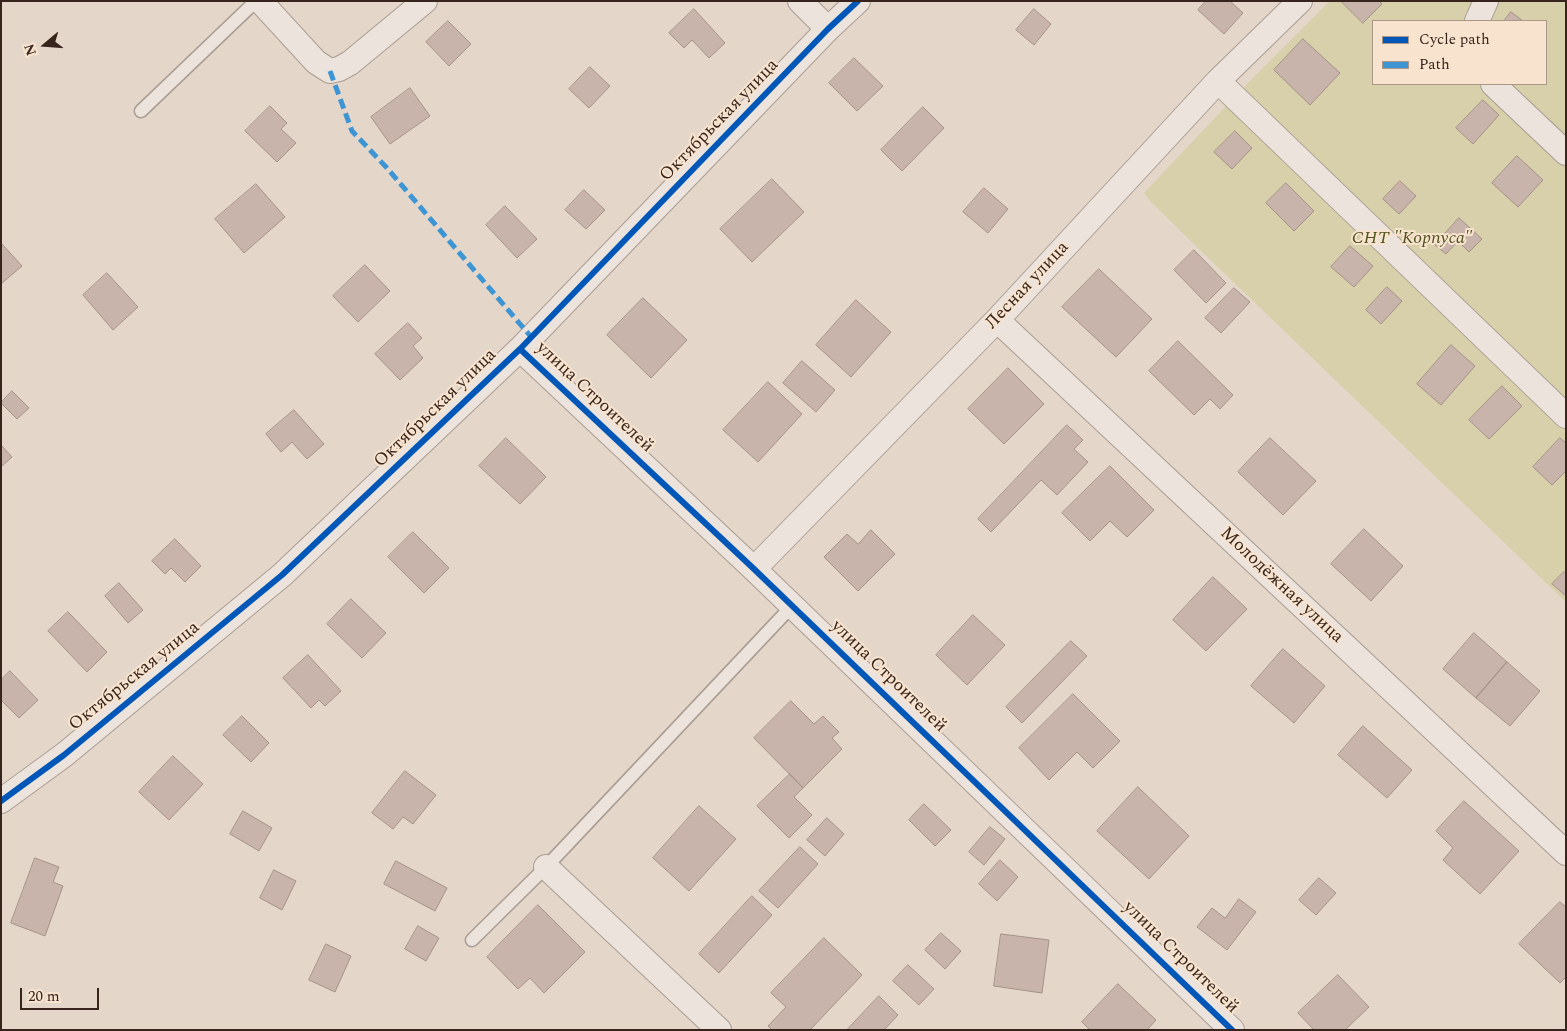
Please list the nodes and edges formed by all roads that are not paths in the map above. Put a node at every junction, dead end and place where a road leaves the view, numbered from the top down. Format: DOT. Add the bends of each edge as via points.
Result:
graph roads {
  1 [pos="256,1"];
  2 [pos="260,1"];
  3 [pos="425,1"];
  4 [pos="800,1"];
  5 [pos="858,1"];
  6 [pos="1300,1"];
  7 [pos="1486,1"];
  8 [pos="1477,20"];
  9 [pos="828,29"];
  10 [pos="1218,81"];
  11 [pos="1495,85"];
  12 [pos="141,111"];
  13 [pos="1566,153"];
  14 [pos="997,320"];
  15 [pos="520,349"];
  16 [pos="1566,416"];
  17 [pos="754,570"];
  18 [pos="792,606"];
  19 [pos="1,800"];
  20 [pos="1566,853"];
  21 [pos="546,867"];
  22 [pos="472,940"];
  23 [pos="719,1030"];
  24 [pos="1232,1030"];
  1 -- 12 [label="lane"];
  2 -- 3 [label="street" via="316,62 330,71 350,63"];
  4 -- 9 [label="street"];
  5 -- 9 [label="street, Октябрьская улица"];
  6 -- 10 [label="street, Лесная улица"];
  7 -- 8 [label="street"];
  9 -- 15 [label="street, Октябрьская улица"];
  10 -- 14 [label="street, Лесная улица"];
  10 -- 16 [label="street"];
  11 -- 13 [label="street"];
  14 -- 17 [label="street, Лесная улица"];
  14 -- 20 [label="street, Молодёжная улица"];
  15 -- 17 [label="street, улица Строителей"];
  15 -- 19 [label="street, Октябрьская улица" via="282,575 79,743"];
  17 -- 18 [label="street, улица Строителей"];
  18 -- 21 [label="lane"];
  18 -- 24 [label="street, улица Строителей"];
  21 -- 22 [label="lane"];
  21 -- 23 [label="street"];
}
